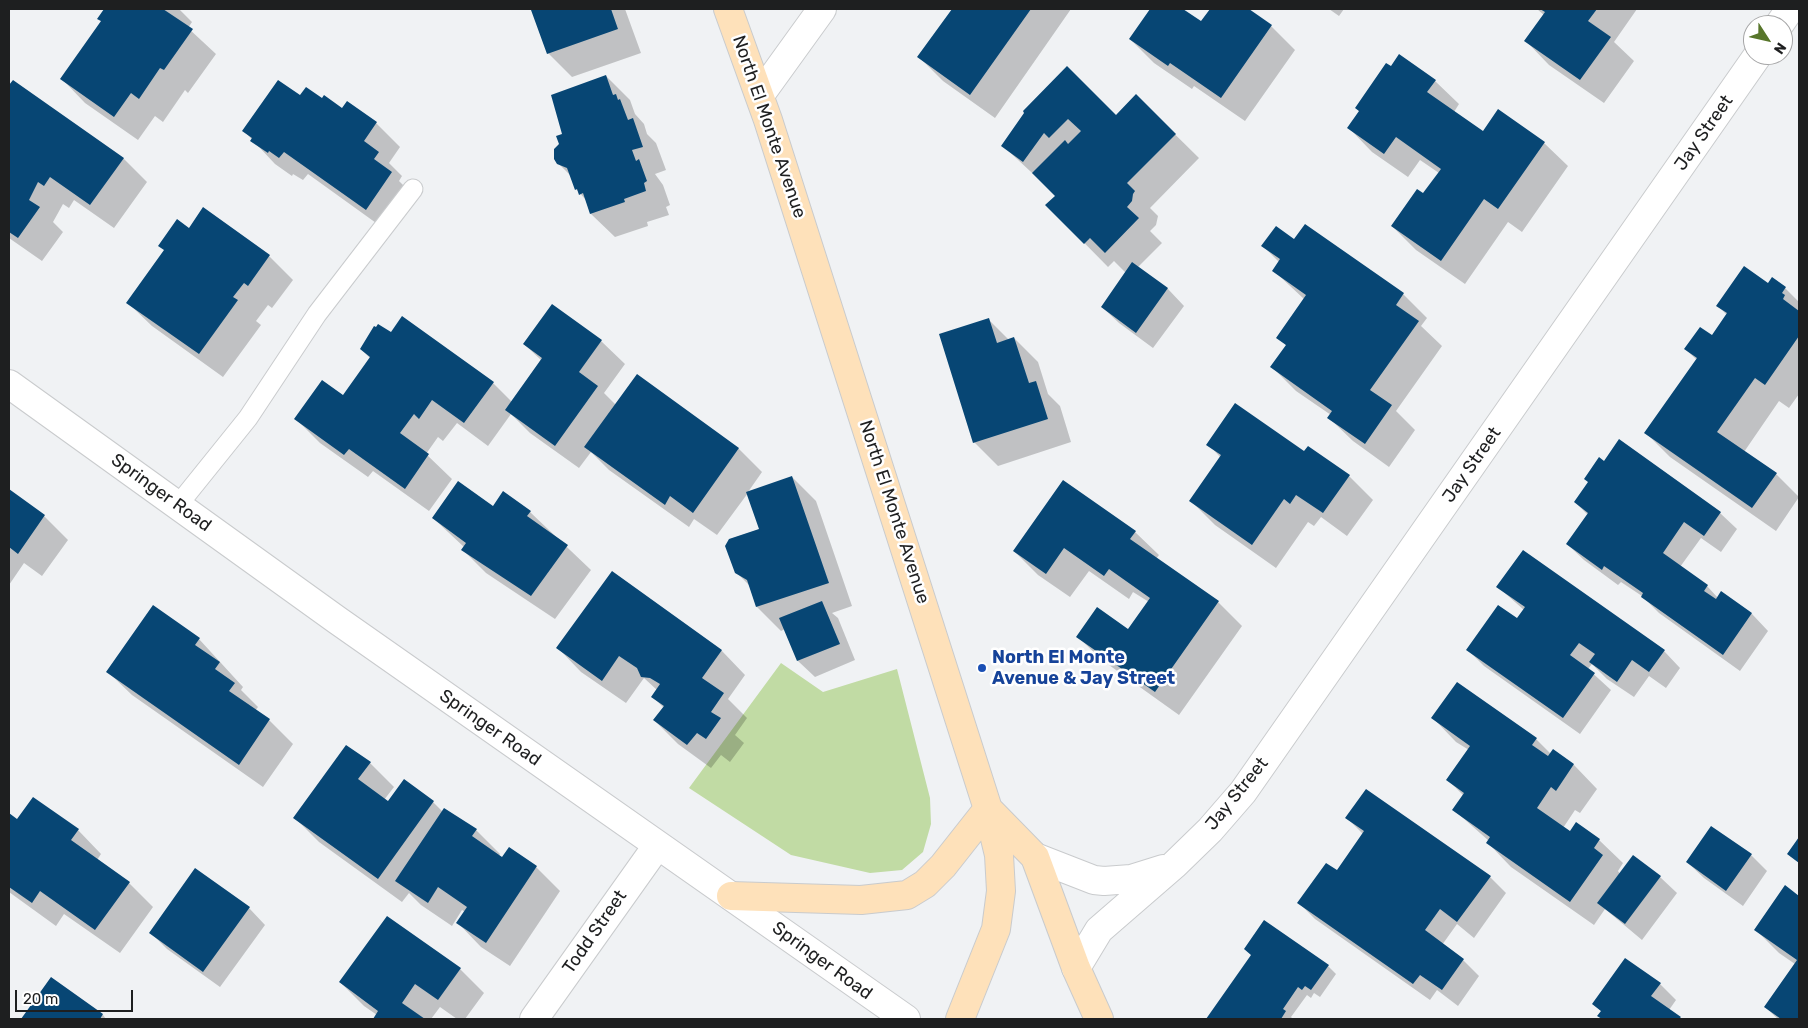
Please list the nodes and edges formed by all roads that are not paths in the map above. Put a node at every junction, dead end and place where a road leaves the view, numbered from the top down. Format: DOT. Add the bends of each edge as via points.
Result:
graph roads {
  1 [pos="728,9"];
  2 [pos="822,9"];
  3 [pos="1751,65"];
  4 [pos="760,95"];
  5 [pos="413,189"];
  6 [pos="9,384"];
  7 [pos="178,505"];
  8 [pos="988,809"];
  9 [pos="657,846"];
  10 [pos="1035,857"];
  11 [pos="1174,865"];
  12 [pos="731,896"];
  13 [pos="1076,968"];
  14 [pos="534,1019"];
  15 [pos="906,1019"];
  16 [pos="960,1019"];
  17 [pos="1098,1019"];
  1 -- 4 [label="main road, North El Monte Avenue"];
  2 -- 4 [label="street"];
  3 -- 11 [label="street, Jay Street" via="1243,792"];
  4 -- 8 [label="main road, North El Monte Avenue"];
  5 -- 7 [label="lane" via="317,314 248,418"];
  6 -- 7 [label="street, Springer Road"];
  7 -- 9 [label="street, Springer Road"];
  8 -- 10 [label="main road"];
  8 -- 12 [label="main road" via="943,866 907,895 861,900"];
  8 -- 16 [label="main road, North El Monte Avenue" via="999,855 1001,891 996,929"];
  9 -- 12 [label="street, Springer Road"];
  9 -- 14 [label="street, Todd Street"];
  10 -- 11 [label="street, Jay Street" via="1104,881 1131,879"];
  10 -- 13 [label="main road"];
  11 -- 13 [label="street, Jay Street" via="1098,930"];
  12 -- 15 [label="street, Springer Road"];
  13 -- 17 [label="main road"];
}
